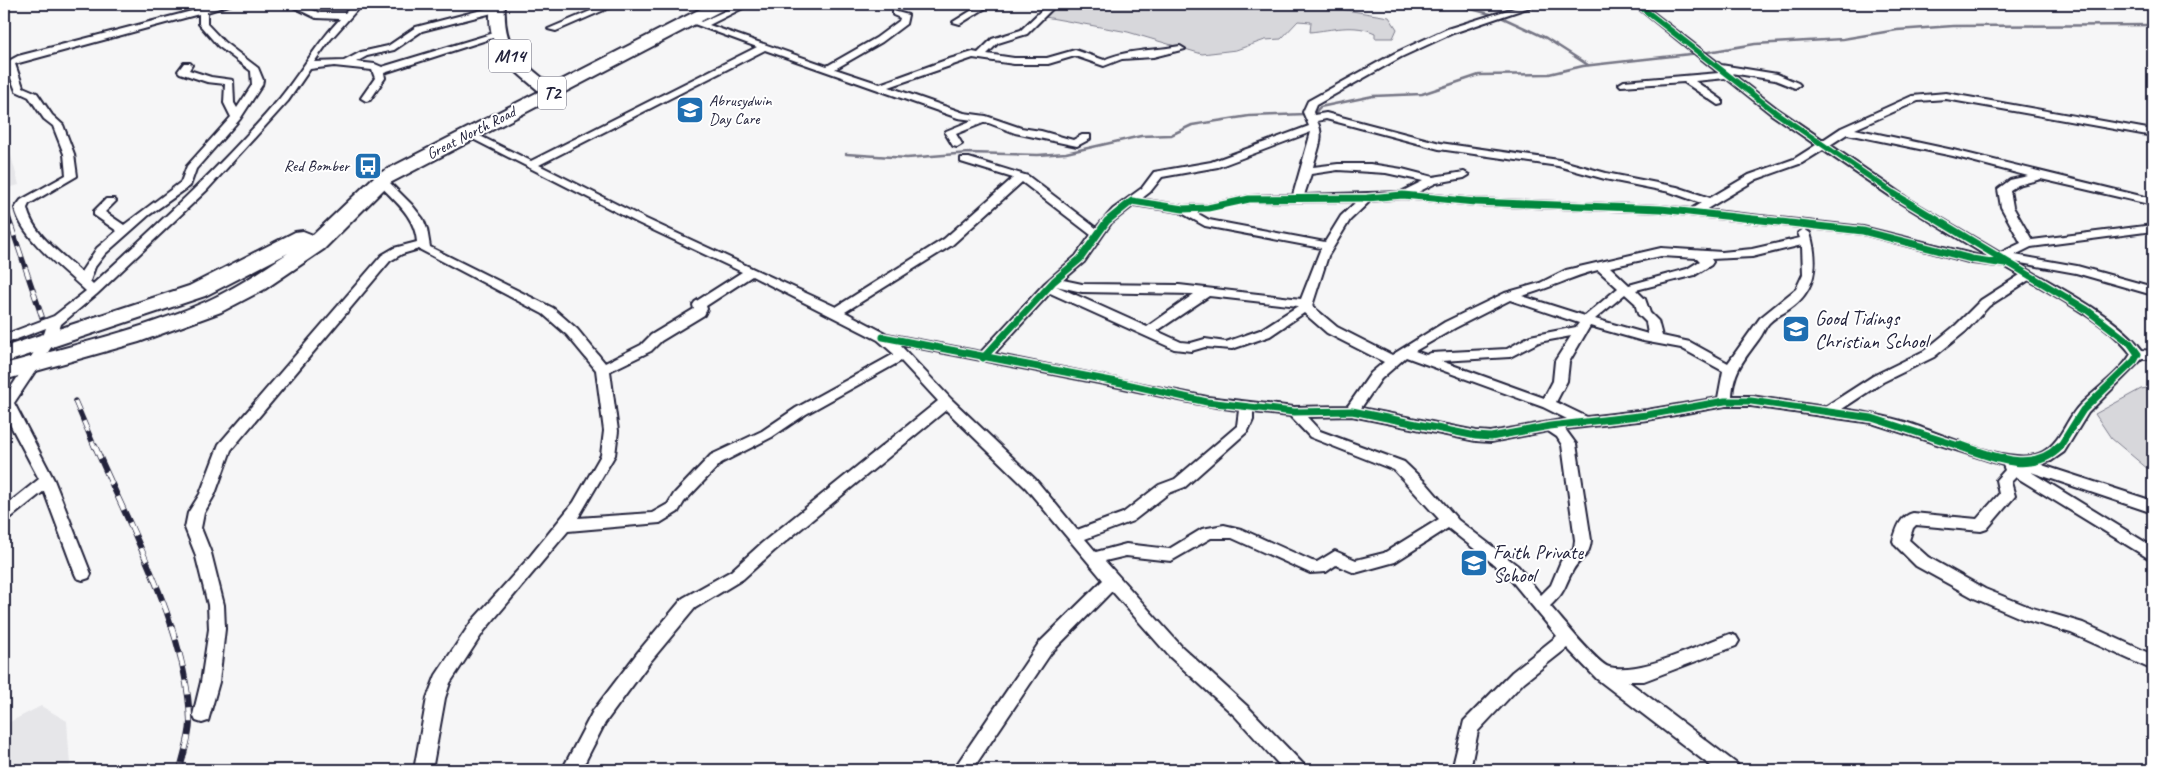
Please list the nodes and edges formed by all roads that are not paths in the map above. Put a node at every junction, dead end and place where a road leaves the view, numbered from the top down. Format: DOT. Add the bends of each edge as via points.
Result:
graph roads {
  1 [pos="228,4"];
  2 [pos="291,4"];
  3 [pos="358,4"];
  4 [pos="614,4"];
  5 [pos="722,4"];
  6 [pos="747,4"];
  7 [pos="988,4"];
  8 [pos="1053,4"];
  9 [pos="1535,4"];
  10 [pos="1637,4"];
  11 [pos="497,6"];
  12 [pos="203,11"];
  13 [pos="896,13"];
  14 [pos="346,16"];
  15 [pos="957,22"];
  16 [pos="695,23"];
  17 [pos="553,29"];
  18 [pos="497,36"];
  19 [pos="765,47"];
  20 [pos="1180,49"];
  21 [pos="981,55"];
  22 [pos="347,63"];
  23 [pos="188,65"];
  24 [pos="309,66"];
  25 [pos="826,70"];
  26 [pos="380,71"];
  27 [pos="1724,72"];
  28 [pos="1686,79"];
  29 [pos="1624,84"];
  30 [pos="1795,85"];
  31 [pos="878,88"];
  32 [pos="552,93"];
  33 [pos="366,98"];
  34 [pos="1718,102"];
  35 [pos="236,117"];
  36 [pos="986,119"];
  37 [pos="1313,123"];
  38 [pos="1845,130"];
  39 [pos="2153,133"];
  40 [pos="468,134"];
  41 [pos="1086,137"];
  42 [pos="957,144"];
  43 [pos="1825,144"];
  44 [pos="965,160"];
  45 [pos="532,165"];
  46 [pos="1306,171"];
  47 [pos="1464,175"];
  48 [pos="2042,176"];
  49 [pos="1021,177"];
  50 [pos="380,180"];
  51 [pos="1433,180"];
  52 [pos="1404,195"];
  53 [pos="1298,198"];
  54 [pos="1367,198"];
  55 [pos="110,201"];
  56 [pos="1132,201"];
  57 [pos="1710,202"];
  58 [pos="2153,202"];
  59 [pos="1183,209"];
  60 [pos="1694,212"];
  61 [pos="1801,223"];
  62 [pos="2153,228"];
  63 [pos="125,230"];
  64 [pos="1097,234"];
  65 [pos="1807,240"];
  66 [pos="422,244"];
  67 [pos="2028,244"];
  68 [pos="1328,246"];
  69 [pos="1702,256"];
  70 [pos="2003,259"];
  71 [pos="1600,265"];
  72 [pos="750,272"];
  73 [pos="2027,276"];
  74 [pos="83,282"];
  75 [pos="1051,284"];
  76 [pos="1628,289"];
  77 [pos="2153,291"];
  78 [pos="93,292"];
  79 [pos="1207,292"];
  80 [pos="1509,296"];
  81 [pos="1305,305"];
  82 [pos="837,312"];
  83 [pos="60,318"];
  84 [pos="1584,326"];
  85 [pos="1148,332"];
  86 [pos="883,337"];
  87 [pos="1656,339"];
  88 [pos="4,340"];
  89 [pos="49,340"];
  90 [pos="1404,352"];
  91 [pos="2138,354"];
  92 [pos="4,355"];
  93 [pos="903,355"];
  94 [pos="2153,355"];
  95 [pos="983,358"];
  96 [pos="1425,358"];
  97 [pos="1392,360"];
  98 [pos="34,365"];
  99 [pos="603,369"];
  100 [pos="1729,369"];
  101 [pos="4,372"];
  102 [pos="1725,400"];
  103 [pos="946,402"];
  104 [pos="1548,404"];
  105 [pos="6,406"];
  106 [pos="1246,407"];
  107 [pos="1352,411"];
  108 [pos="1829,411"];
  109 [pos="1294,412"];
  110 [pos="1586,423"];
  111 [pos="1550,426"];
  112 [pos="2019,466"];
  113 [pos="47,480"];
  114 [pos="2153,507"];
  115 [pos="4,515"];
  116 [pos="1448,520"];
  117 [pos="565,525"];
  118 [pos="1074,537"];
  119 [pos="2153,555"];
  120 [pos="1095,558"];
  121 [pos="83,574"];
  122 [pos="1114,580"];
  123 [pos="1540,606"];
  124 [pos="1567,638"];
  125 [pos="1730,641"];
  126 [pos="2153,663"];
  127 [pos="1604,674"];
  128 [pos="202,715"];
  129 [pos="423,770"];
  130 [pos="571,770"];
  131 [pos="962,770"];
  132 [pos="1296,770"];
  133 [pos="1461,770"];
  134 [pos="1730,770"];
  1 -- 12 [label="street"];
  2 -- 14 [label="street" via="319,16"];
  3 -- 14 [label="street"];
  4 -- 17 [label="street"];
  5 -- 16 [label="highway, Great North Road / T2"];
  6 -- 16 [label="street"];
  7 -- 15 [label="street"];
  8 -- 21 [label="street" via="1024,32 995,41"];
  9 -- 37 [label="street" via="1450,31 1398,55 1312,103 1308,112"];
  10 -- 27 [label="street"];
  11 -- 18 [label="main road, M14"];
  11 -- 22 [label="street" via="420,29 391,48 364,54"];
  12 -- 35 [label="street" via="202,22 208,30 257,75 256,87"];
  12 -- 74 [label="street" via="10,63 19,89 33,95 61,130 72,176 25,202 21,207 23,219"];
  13 -- 25 [label="street" via="905,17 903,22 879,40"];
  14 -- 24 [label="street"];
  16 -- 19 [label="street"];
  16 -- 32 [label="highway, Great North Road / T2"];
  18 -- 26 [label="street"];
  18 -- 32 [label="main road, M14" via="504,50"];
  19 -- 25 [label="street"];
  19 -- 45 [label="street"];
  20 -- 21 [label="street" via="1120,56 1104,63 1076,53 1048,61 1014,61"];
  21 -- 31 [label="street" via="955,59"];
  22 -- 24 [label="street"];
  22 -- 26 [label="street"];
  23 -- 35 [label="street" via="183,71 210,80 230,82 229,104"];
  24 -- 78 [label="street" via="284,100 203,188"];
  25 -- 31 [label="street"];
  26 -- 33 [label="street" via="380,78"];
  27 -- 28 [label="street"];
  27 -- 30 [label="street" via="1777,77"];
  27 -- 43 [label="street" via="1767,106"];
  28 -- 29 [label="street"];
  28 -- 34 [label="street"];
  31 -- 36 [label="street" via="962,116"];
  32 -- 40 [label="highway, Great North Road / T2"];
  35 -- 63 [label="street" via="191,168 184,186"];
  36 -- 41 [label="street" via="1070,143"];
  36 -- 42 [label="street" via="950,132"];
  37 -- 46 [label="street" via="1317,134"];
  37 -- 56 [label="street" via="1220,163 1156,175 1146,190"];
  37 -- 57 [label="street" via="1326,116 1439,146 1559,163 1673,189"];
  38 -- 39 [label="street" via="1916,98 1935,95"];
  38 -- 43 [label="street"];
  38 -- 48 [label="street" via="1946,151"];
  40 -- 45 [label="street"];
  40 -- 50 [label="highway, Great North Road / T2"];
  43 -- 57 [label="street" via="1798,161 1754,177"];
  43 -- 70 [label="street" via="1903,200"];
  44 -- 49 [label="street"];
  45 -- 72 [label="street"];
  46 -- 51 [label="street" via="1350,166 1400,171"];
  46 -- 53 [label="street"];
  47 -- 51 [label="street"];
  48 -- 58 [label="street"];
  48 -- 67 [label="street" via="2014,182 2004,189 2007,207"];
  49 -- 64 [label="street"];
  49 -- 82 [label="street" via="948,242"];
  50 -- 66 [label="street" via="416,217"];
  50 -- 89 [label="highway" via="358,190 310,233 196,291"];
  50 -- 98 [label="highway" via="316,244 257,284 213,307 140,334"];
  51 -- 52 [label="street"];
  52 -- 54 [label="street"];
  52 -- 60 [label="street" via="1475,202"];
  53 -- 54 [label="street"];
  53 -- 59 [label="street" via="1249,198 1208,208"];
  54 -- 68 [label="street" via="1345,218"];
  55 -- 63 [label="street" via="98,213"];
  56 -- 59 [label="street"];
  56 -- 64 [label="street" via="1117,211"];
  57 -- 60 [label="street"];
  59 -- 68 [label="street" via="1205,223"];
  60 -- 61 [label="street"];
  61 -- 65 [label="street"];
  61 -- 70 [label="street" via="1869,233 1972,259"];
  62 -- 67 [label="street"];
  63 -- 74 [label="street" via="93,259"];
  64 -- 75 [label="street" via="1080,259"];
  65 -- 69 [label="street" via="1752,253"];
  65 -- 100 [label="street" via="1811,262 1804,289 1762,322 1756,336"];
  66 -- 99 [label="street" via="430,253 548,311 583,343"];
  66 -- 128 [label="street" via="386,258 224,448 208,494 196,513 193,528 216,605 217,629"];
  67 -- 70 [label="street"];
  68 -- 81 [label="street"];
  69 -- 71 [label="street" via="1661,252"];
  69 -- 76 [label="street" via="1707,262 1693,270"];
  70 -- 73 [label="street"];
  70 -- 77 [label="street" via="2077,270"];
  71 -- 76 [label="street"];
  71 -- 80 [label="street"];
  72 -- 82 [label="street"];
  72 -- 99 [label="street" via="707,297 699,305 699,312 656,338 646,348"];
  73 -- 91 [label="street" via="2099,318 2130,343"];
  73 -- 108 [label="street" via="1985,303 1929,354 1878,379"];
  74 -- 78 [label="street"];
  75 -- 79 [label="street"];
  75 -- 85 [label="street"];
  75 -- 95 [label="street"];
  76 -- 84 [label="street" via="1620,292"];
  76 -- 87 [label="street" via="1642,302 1644,314 1652,321"];
  78 -- 83 [label="street"];
  79 -- 81 [label="street"];
  79 -- 85 [label="street"];
  80 -- 84 [label="street"];
  80 -- 90 [label="street"];
  81 -- 85 [label="street" via="1265,333 1227,346 1205,343 1179,346"];
  81 -- 97 [label="street" via="1332,330"];
  82 -- 86 [label="street"];
  83 -- 88 [label="street"];
  83 -- 89 [label="street" via="53,326"];
  84 -- 87 [label="street"];
  84 -- 96 [label="street" via="1535,339 1510,353"];
  84 -- 104 [label="street" via="1562,363 1560,381"];
  86 -- 93 [label="street"];
  86 -- 95 [label="street"];
  87 -- 100 [label="street" via="1693,348"];
  89 -- 92 [label="highway"];
  89 -- 98 [label="street"];
  90 -- 96 [label="street"];
  90 -- 97 [label="street"];
  91 -- 94 [label="street"];
  91 -- 112 [label="street" via="2083,410 2059,448 2046,457"];
  93 -- 103 [label="street"];
  93 -- 117 [label="street" via="767,434 716,459 679,498 674,508 655,519"];
  95 -- 106 [label="street"];
  96 -- 104 [label="street"];
  97 -- 107 [label="street" via="1376,376"];
  98 -- 101 [label="highway"];
  98 -- 105 [label="street"];
  99 -- 117 [label="street" via="612,431 608,455"];
  100 -- 102 [label="street"];
  102 -- 108 [label="street"];
  102 -- 110 [label="street"];
  103 -- 118 [label="street" via="1031,484"];
  103 -- 130 [label="street" via="737,575 689,603 598,717"];
  104 -- 110 [label="street"];
  105 -- 113 [label="street"];
  106 -- 109 [label="street"];
  106 -- 118 [label="street" via="1243,428 1182,482 1164,489 1128,517"];
  107 -- 109 [label="street"];
  107 -- 111 [label="street" via="1484,437"];
  108 -- 112 [label="street" via="1902,426"];
  109 -- 116 [label="street" via="1315,434 1396,463"];
  110 -- 111 [label="street"];
  111 -- 123 [label="street" via="1562,434 1570,448 1583,546 1563,571 1558,589"];
  112 -- 114 [label="street"];
  112 -- 119 [label="street"];
  112 -- 126 [label="street" via="2003,480 2006,496 1981,525 1913,520 1906,525 1902,541 1905,549 1948,577 2002,603 2066,624"];
  113 -- 115 [label="street"];
  113 -- 121 [label="street"];
  116 -- 120 [label="street" via="1396,555 1358,567 1349,566 1335,557 1320,568 1310,567 1224,531 1208,533 1171,555 1126,550"];
  116 -- 123 [label="street" via="1512,570"];
  117 -- 129 [label="street" via="478,626 442,680"];
  118 -- 120 [label="street"];
  120 -- 122 [label="street"];
  122 -- 131 [label="street" via="1045,648"];
  122 -- 132 [label="street" via="1176,652 1241,712"];
  123 -- 124 [label="street"];
  124 -- 127 [label="street"];
  124 -- 133 [label="street" via="1518,677 1470,727"];
  125 -- 127 [label="street" via="1644,674"];
  127 -- 134 [label="street"];
}
